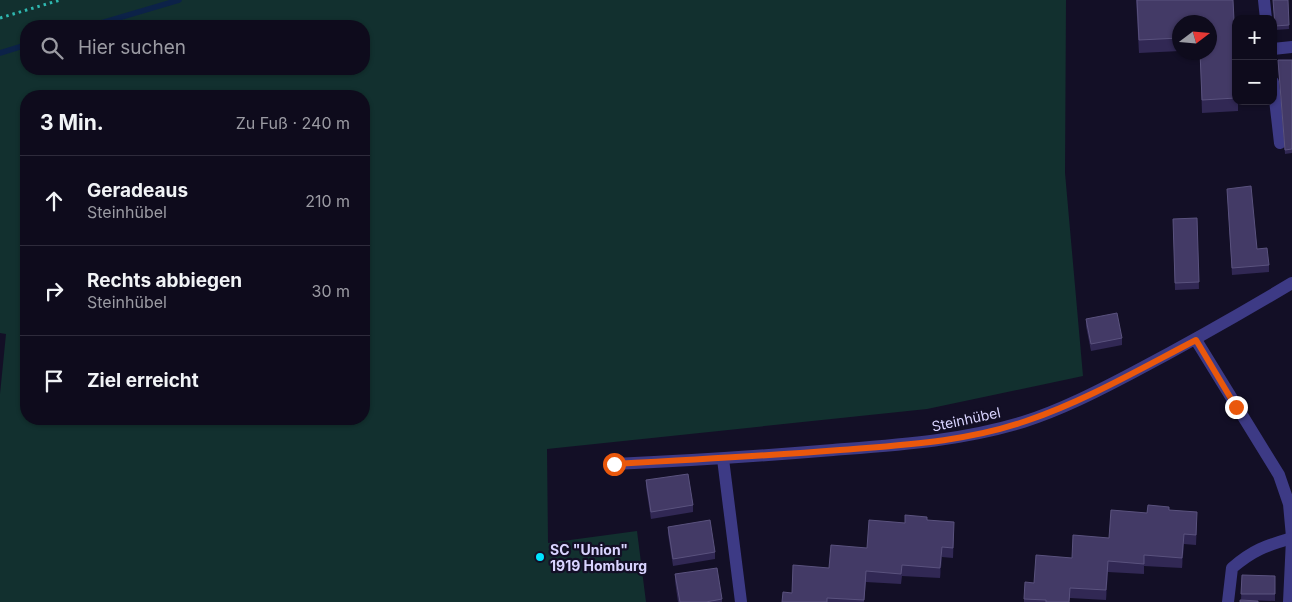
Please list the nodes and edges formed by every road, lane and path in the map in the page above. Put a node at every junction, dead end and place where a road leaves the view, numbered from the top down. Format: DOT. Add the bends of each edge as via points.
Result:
graph roads {
  1 [pos="60,0"];
  2 [pos="1264,0"];
  3 [pos="1266,15"];
  4 [pos="0,18"];
  5 [pos="1292,47"];
  6 [pos="1277,49"];
  7 [pos="1276,105"];
  8 [pos="1280,143"];
  9 [pos="1292,283"];
  10 [pos="1196,340"];
  11 [pos="723,459"];
  12 [pos="614,464"];
  13 [pos="1292,538"];
  14 [pos="1292,550"];
  15 [pos="741,602"];
  16 [pos="1228,602"];
  17 [pos="1289,602"];
  1 -- 4 [label="path"];
  2 -- 3 [label="street"];
  5 -- 6 [label="street"];
  7 -- 8 [label="street"];
  9 -- 10 [label="street, Steinhübel"];
  10 -- 11 [label="street, Steinhübel" via="1067,405 1025,422 921,443"];
  10 -- 13 [label="street" via="1278,475 1289,504"];
  11 -- 12 [label="street, Steinhübel"];
  11 -- 15 [label="street"];
  13 -- 14 [label="street"];
  13 -- 16 [label="street" via="1248,554 1232,568"];
  14 -- 17 [label="street"];
}
